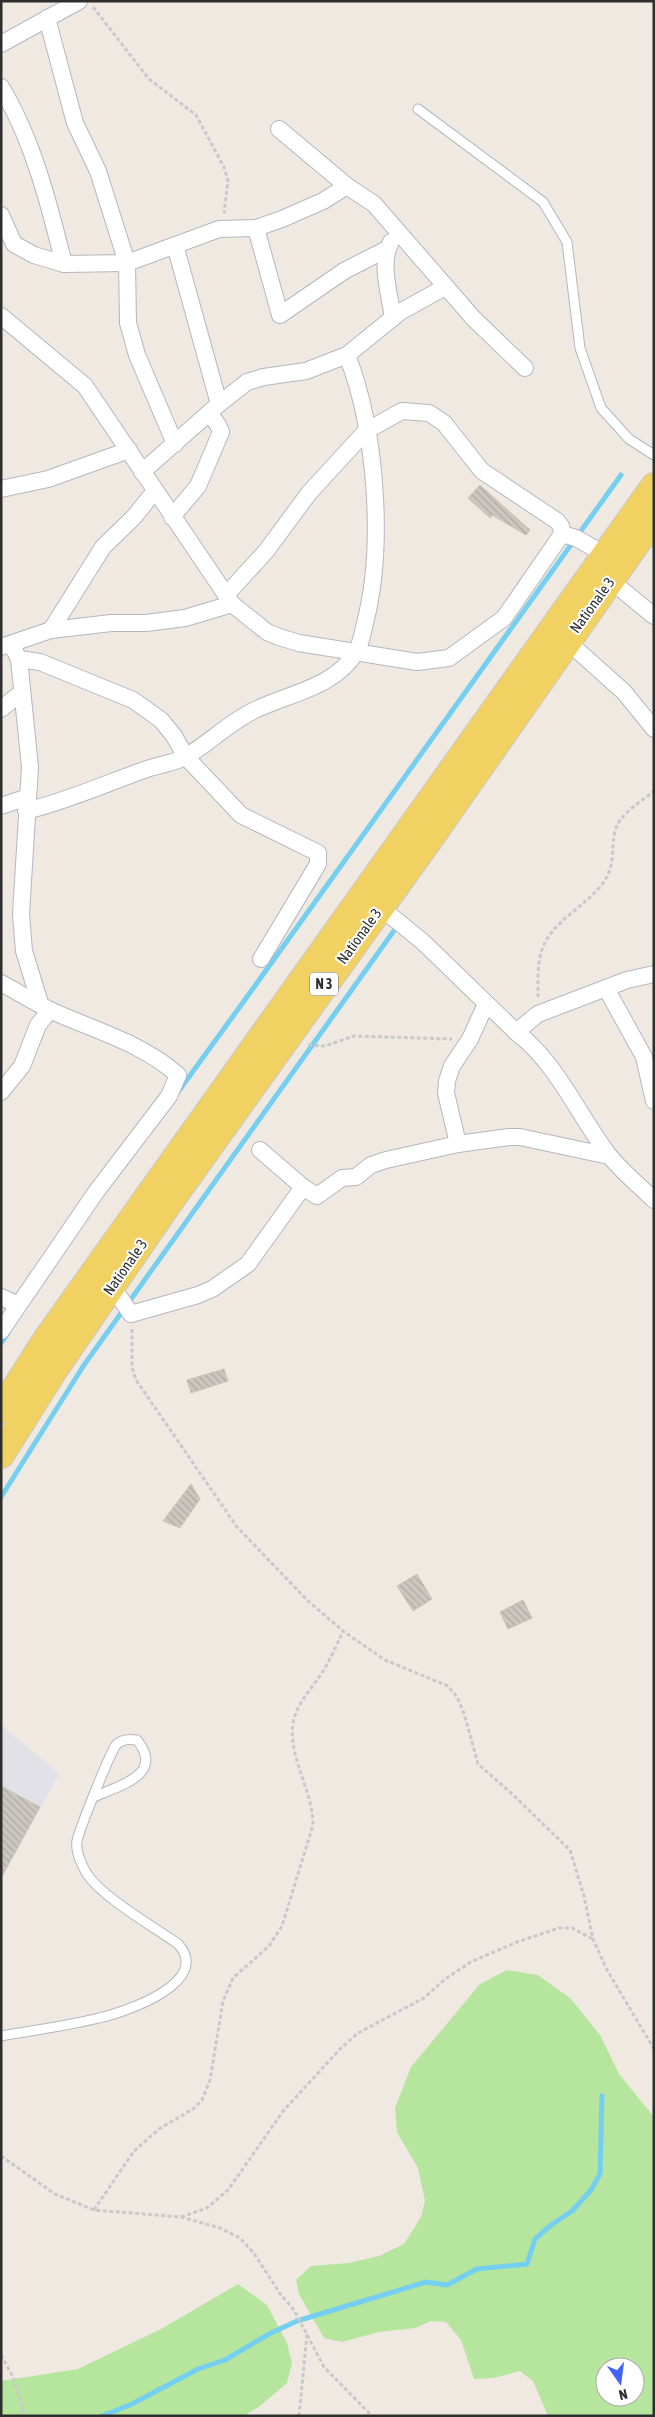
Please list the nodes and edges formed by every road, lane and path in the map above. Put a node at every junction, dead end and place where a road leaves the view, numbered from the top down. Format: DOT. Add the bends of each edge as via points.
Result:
graph roads {
  1 [pos="79,1"];
  2 [pos="88,1"];
  3 [pos="47,18"];
  4 [pos="1,44"];
  5 [pos="1,86"];
  6 [pos="418,108"];
  7 [pos="279,129"];
  8 [pos="348,186"];
  9 [pos="1,215"];
  10 [pos="256,228"];
  11 [pos="219,229"];
  12 [pos="398,232"];
  13 [pos="175,245"];
  14 [pos="387,249"];
  15 [pos="127,263"];
  16 [pos="64,264"];
  17 [pos="445,287"];
  18 [pos="1,316"];
  19 [pos="393,318"];
  20 [pos="347,355"];
  21 [pos="525,368"];
  22 [pos="214,409"];
  23 [pos="366,431"];
  24 [pos="175,444"];
  25 [pos="129,450"];
  26 [pos="654,455"];
  27 [pos="142,472"];
  28 [pos="654,486"];
  29 [pos="1,489"];
  30 [pos="154,492"];
  31 [pos="172,517"];
  32 [pos="654,519"];
  33 [pos="562,534"];
  34 [pos="608,567"];
  35 [pos="229,600"];
  36 [pos="654,616"];
  37 [pos="51,630"];
  38 [pos="567,641"];
  39 [pos="6,645"];
  40 [pos="357,652"];
  41 [pos="19,659"];
  42 [pos="22,692"];
  43 [pos="1,709"];
  44 [pos="654,729"];
  45 [pos="186,757"];
  46 [pos="654,791"];
  47 [pos="27,804"];
  48 [pos="1,806"];
  49 [pos="380,907"];
  50 [pos="261,959"];
  51 [pos="654,974"];
  52 [pos="1,983"];
  53 [pos="606,988"];
  54 [pos="486,1004"];
  55 [pos="45,1006"];
  56 [pos="538,1014"];
  57 [pos="516,1032"];
  58 [pos="285,1038"];
  59 [pos="470,1039"];
  60 [pos="1,1092"];
  61 [pos="653,1095"];
  62 [pos="458,1144"];
  63 [pos="260,1150"];
  64 [pos="609,1156"];
  65 [pos="303,1187"];
  66 [pos="654,1200"];
  67 [pos="112,1286"];
  68 [pos="1,1297"];
  69 [pos="18,1305"];
  70 [pos="131,1314"];
  71 [pos="1,1331"];
  72 [pos="1,1410"];
  73 [pos="1,1455"];
  74 [pos="343,1632"];
  75 [pos="94,1797"];
  76 [pos="592,1939"];
  77 [pos="1,2036"];
  78 [pos="654,2049"];
  79 [pos="1,2156"];
  80 [pos="94,2210"];
  81 [pos="181,2217"];
  82 [pos="307,2333"];
  83 [pos="1,2355"];
  84 [pos="25,2416"];
  85 [pos="299,2416"];
  86 [pos="372,2416"];
  1 -- 3 [label="street"];
  2 -- 11 [label="path" via="149,79 196,115 224,167 228,181"];
  3 -- 4 [label="street"];
  3 -- 15 [label="street" via="75,123 98,171"];
  5 -- 16 [label="street" via="25,135 52,214"];
  6 -- 26 [label="lane" via="542,202 567,242 580,348 601,408 629,439"];
  7 -- 8 [label="street"];
  8 -- 10 [label="street" via="323,201"];
  8 -- 12 [label="street" via="374,204"];
  9 -- 16 [label="street" via="14,244 34,255"];
  10 -- 11 [label="street"];
  10 -- 14 [label="street" via="280,315 344,271"];
  11 -- 13 [label="street"];
  12 -- 14 [label="street"];
  12 -- 17 [label="street"];
  13 -- 15 [label="street"];
  13 -- 22 [label="street"];
  14 -- 19 [label="street" via="386,267"];
  15 -- 16 [label="street"];
  15 -- 24 [label="street" via="128,323 143,371"];
  17 -- 19 [label="street"];
  17 -- 21 [label="street"];
  18 -- 25 [label="street" via="85,386"];
  19 -- 20 [label="street"];
  20 -- 22 [label="street" via="306,372 248,382"];
  20 -- 23 [label="street" via="360,390"];
  22 -- 24 [label="street"];
  22 -- 31 [label="street" via="220,432 198,486"];
  23 -- 33 [label="street" via="402,411 429,413 444,423 482,471 558,522"];
  23 -- 35 [label="street" via="310,493"];
  23 -- 40 [label="street" via="372,465 374,571 370,605"];
  24 -- 27 [label="street"];
  25 -- 27 [label="street"];
  25 -- 29 [label="street" via="48,479"];
  27 -- 30 [label="street"];
  28 -- 34 [label="main road, N 3"];
  30 -- 31 [label="street"];
  30 -- 37 [label="street" via="104,547"];
  31 -- 35 [label="street"];
  32 -- 34 [label="main road, Nationale 3 / N 3"];
  33 -- 34 [label="street" via="576,538"];
  33 -- 40 [label="street" via="504,618 449,658 418,662"];
  34 -- 36 [label="street"];
  34 -- 38 [label="main road, Nationale 3 / N 3"];
  34 -- 72 [label="main road, N 3" via="47,1338"];
  35 -- 37 [label="street" via="185,618"];
  35 -- 40 [label="street" via="253,623 279,637"];
  37 -- 39 [label="street"];
  38 -- 44 [label="street" via="624,692"];
  38 -- 49 [label="main road, Nationale 3 / N 3"];
  39 -- 41 [label="street"];
  40 -- 45 [label="street" via="335,674 308,689 252,711"];
  41 -- 42 [label="street"];
  41 -- 45 [label="street" via="40,662 133,700 161,720"];
  42 -- 43 [label="street"];
  42 -- 47 [label="street" via="29,746"];
  45 -- 47 [label="street" via="50,805"];
  45 -- 50 [label="street" via="242,815 318,853 318,864"];
  46 -- 56 [label="path" via="621,818 616,828 613,861 606,880 555,930 543,947 538,973"];
  47 -- 48 [label="street"];
  47 -- 55 [label="street" via="21,914 24,951"];
  49 -- 54 [label="street" via="423,942"];
  49 -- 58 [label="main road, Nationale 3 / N 3"];
  51 -- 53 [label="street"];
  52 -- 55 [label="street"];
  53 -- 56 [label="street"];
  53 -- 61 [label="street" via="640,1048"];
  54 -- 57 [label="street"];
  54 -- 59 [label="street"];
  55 -- 60 [label="street" via="22,1066"];
  55 -- 69 [label="street" via="136,1046 163,1061 178,1075 169,1096 96,1192"];
  56 -- 57 [label="street"];
  57 -- 64 [label="street" via="545,1060"];
  58 -- 59 [label="path" via="313,1047 354,1036"];
  58 -- 67 [label="main road, Nationale 3 / N 3"];
  59 -- 62 [label="street" via="452,1066 446,1093"];
  62 -- 64 [label="street" via="520,1137"];
  62 -- 65 [label="street" via="371,1165 356,1177 342,1178 317,1196"];
  63 -- 65 [label="street"];
  64 -- 66 [label="street"];
  65 -- 70 [label="street" via="248,1264 212,1290"];
  67 -- 70 [label="street"];
  67 -- 73 [label="main road, Nationale 3 / N 3"];
  68 -- 69 [label="street"];
  69 -- 71 [label="street"];
  70 -- 74 [label="path" via="132,1367 136,1380 237,1527 308,1601"];
  74 -- 76 [label="path" via="397,1666 448,1686 457,1697 478,1764 570,1850 584,1896"];
  74 -- 80 [label="path" via="323,1671 300,1704 293,1723 294,1745 314,1825 282,1926 269,1946 233,1978 223,2001 210,2080 202,2100 134,2151"];
  75 -- 75 [label="lane" via="116,1745 126,1739 137,1740 145,1750 145,1768 136,1778"];
  75 -- 77 [label="lane" via="77,1843 88,1874 109,1895 184,1950 184,1973 174,1985 150,1999 100,2018"];
  76 -- 78 [label="path"];
  76 -- 81 [label="path" via="572,1928 559,1928 517,1942 471,1962 424,1998 358,2033 284,2110 228,2190 207,2208"];
  79 -- 80 [label="path" via="56,2194"];
  80 -- 81 [label="path"];
  81 -- 82 [label="path" via="220,2228 240,2238 294,2310"];
  82 -- 85 [label="path"];
  82 -- 86 [label="path" via="324,2367"];
  83 -- 84 [label="path" via="13,2377"];
}
